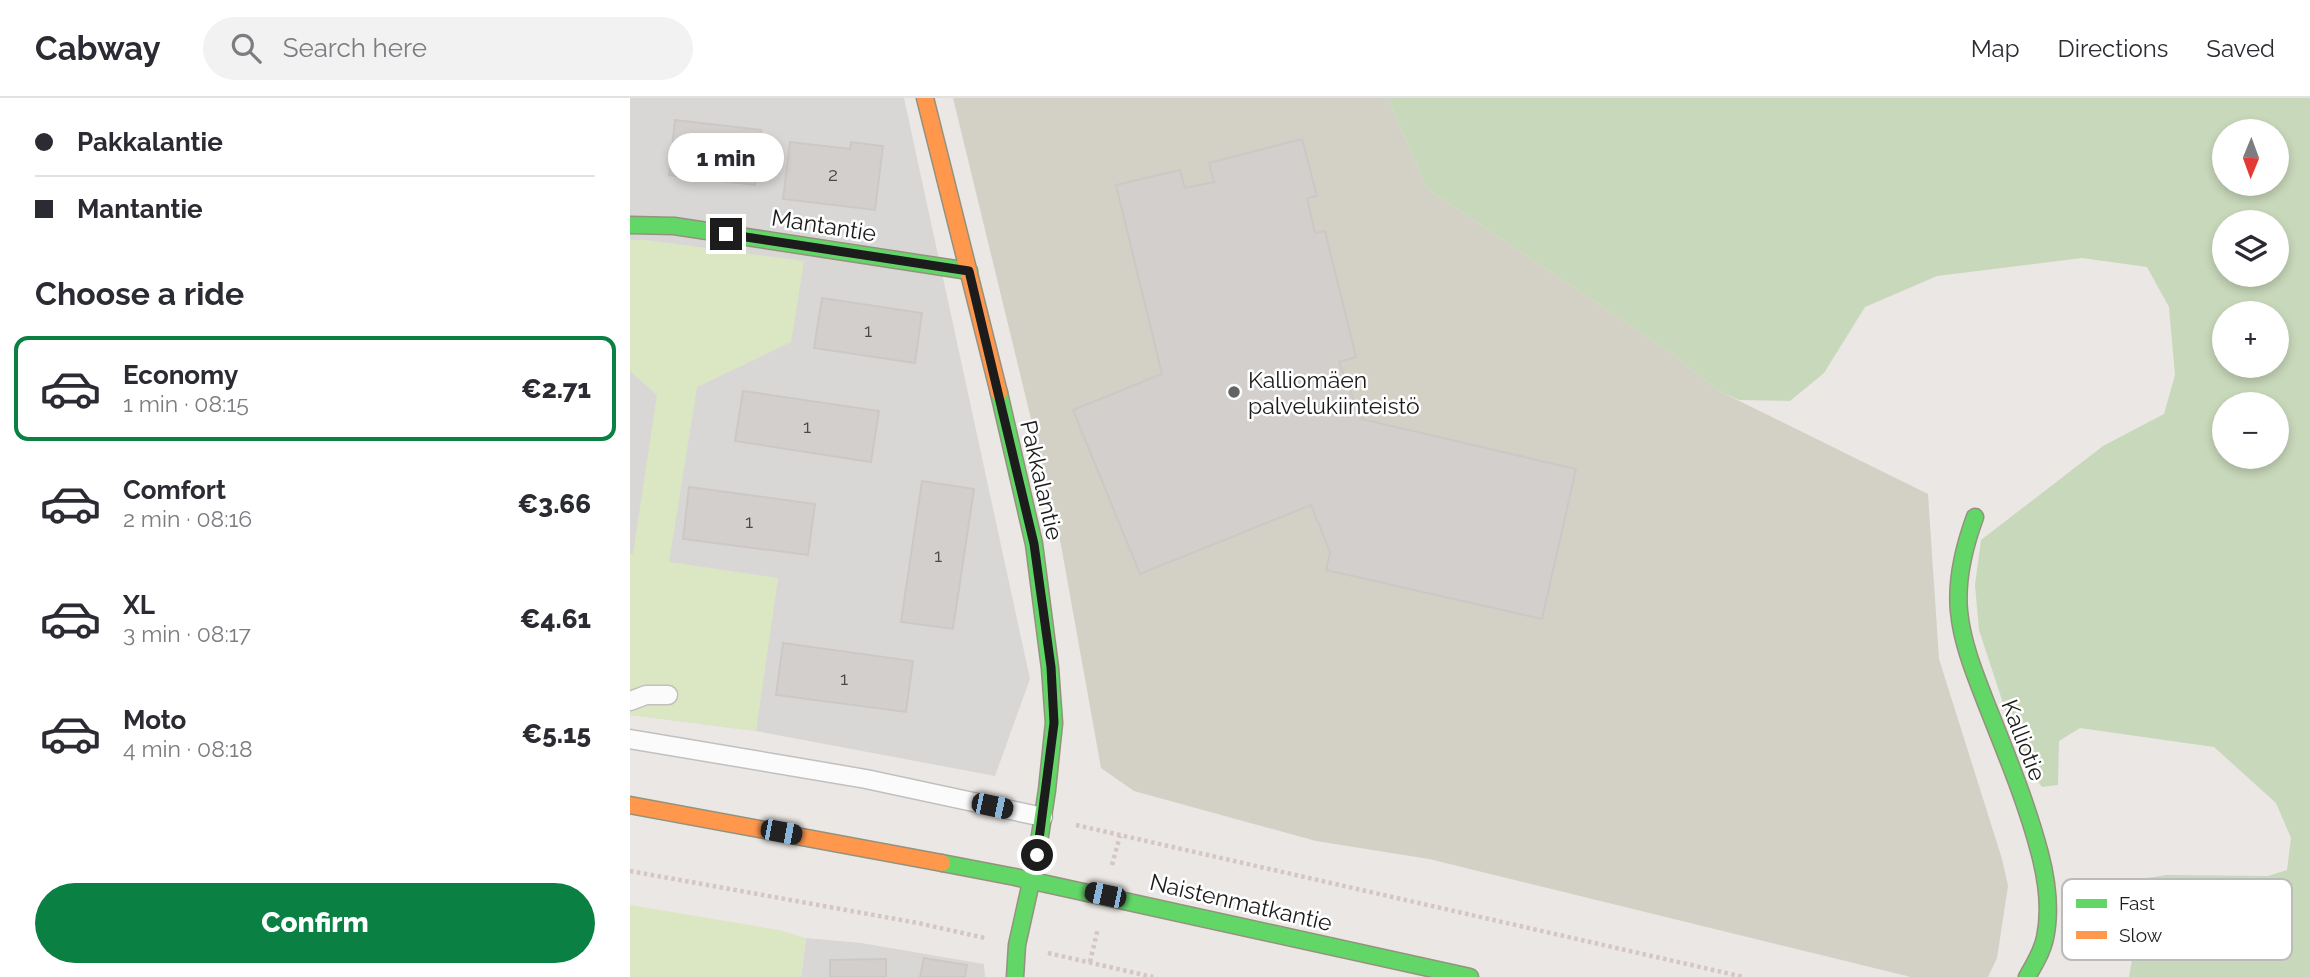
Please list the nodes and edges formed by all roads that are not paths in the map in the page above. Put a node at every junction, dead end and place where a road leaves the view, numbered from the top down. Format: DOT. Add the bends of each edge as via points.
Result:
graph roads {
  1 [pos="925,98"];
  2 [pos="630,225"];
  3 [pos="969,271"];
  4 [pos="1975,517"];
  5 [pos="668,695"];
  6 [pos="630,701"];
  7 [pos="630,739"];
  8 [pos="630,805"];
  9 [pos="1043,817"];
  10 [pos="1031,880"];
  11 [pos="1015,977"];
  12 [pos="1471,977"];
  13 [pos="2027,977"];
  1 -- 3 [label="street, Pakkalantie"];
  2 -- 3 [label="street, Mantantie" via="674,226"];
  3 -- 9 [label="street, Pakkalantie" via="1034,544 1051,667 1054,723"];
  4 -- 13 [label="street, Kalliotie" via="1964,548 1959,612 1985,704 2035,834 2046,884 2045,940"];
  5 -- 6 [label="lane"];
  7 -- 9 [label="lane" via="866,779"];
  8 -- 10 [label="street, Naistenmatkantie"];
  9 -- 10 [label="street, Pakkalantie"];
  10 -- 11 [label="street, Pakkalantie"];
  10 -- 12 [label="street, Naistenmatkantie"];
}
